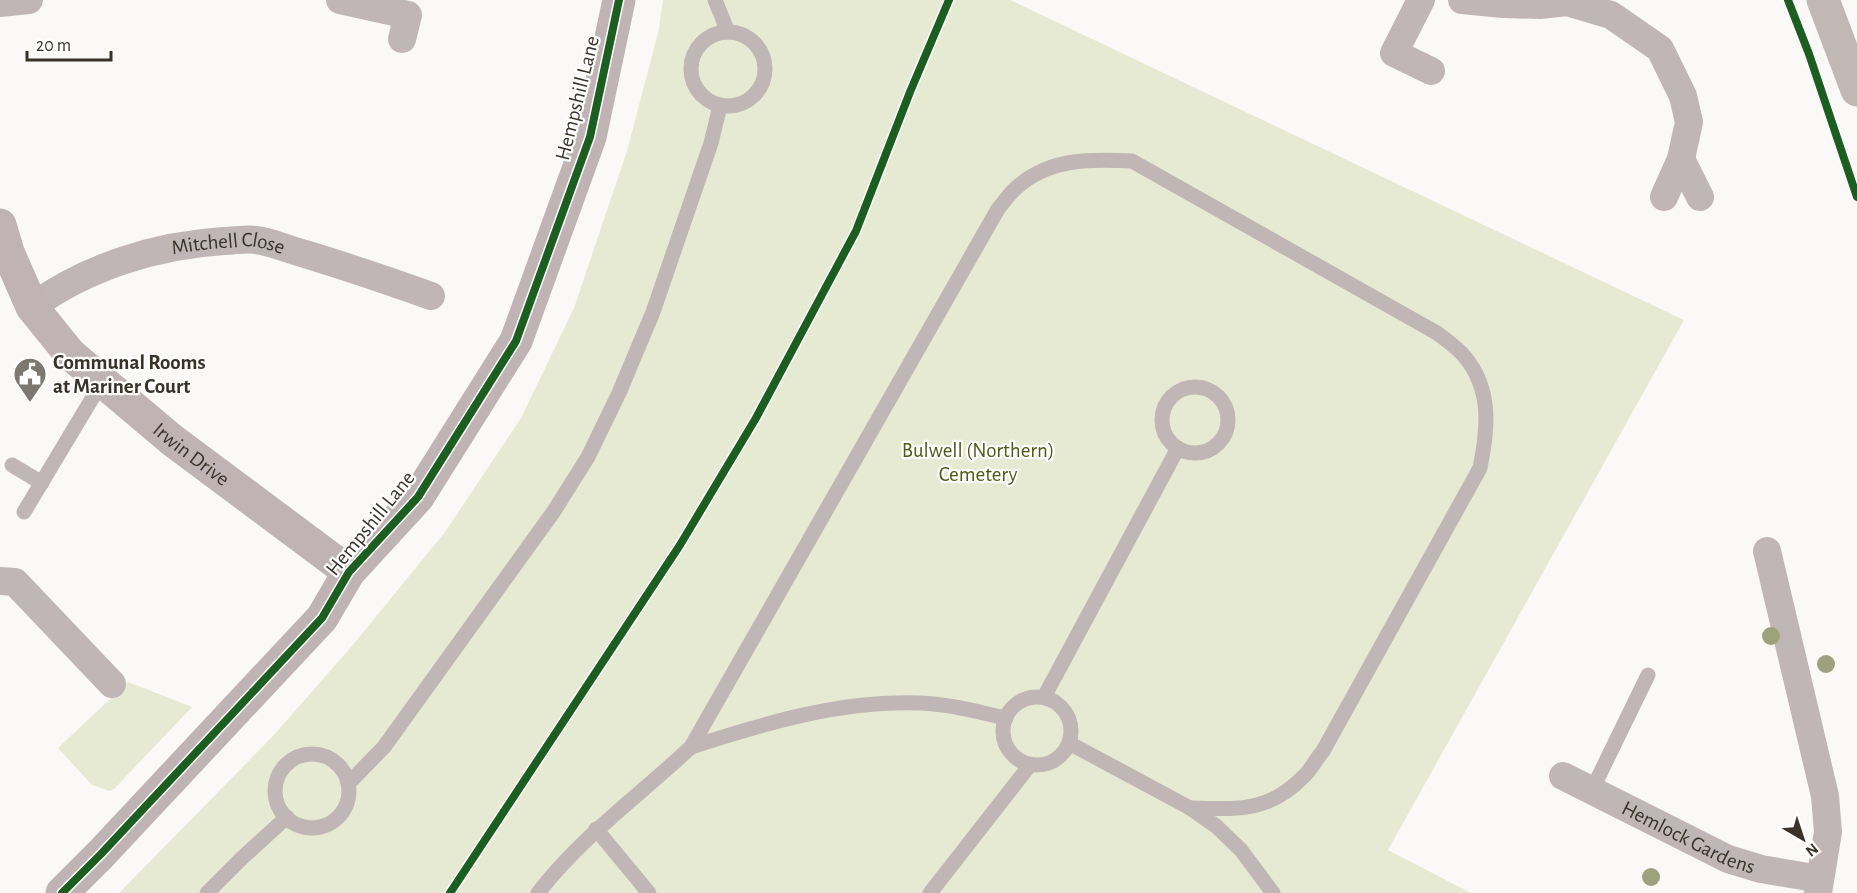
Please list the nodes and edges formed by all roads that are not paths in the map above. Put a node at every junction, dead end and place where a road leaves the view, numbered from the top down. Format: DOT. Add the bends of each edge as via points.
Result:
graph roads {
  1 [pos="29,0"];
  2 [pos="340,0"];
  3 [pos="619,0"];
  4 [pos="715,0"];
  5 [pos="1421,0"];
  6 [pos="1462,0"];
  7 [pos="1823,0"];
  8 [pos="1568,1"];
  9 [pos="0,3"];
  10 [pos="728,32"];
  11 [pos="402,39"];
  12 [pos="1431,71"];
  13 [pos="1857,90"];
  14 [pos="720,106"];
  15 [pos="1681,159"];
  16 [pos="1664,197"];
  17 [pos="1700,197"];
  18 [pos="0,225"];
  19 [pos="431,296"];
  20 [pos="32,307"];
  21 [pos="102,382"];
  22 [pos="1178,448"];
  23 [pos="12,465"];
  24 [pos="42,483"];
  25 [pos="24,512"];
  26 [pos="1767,551"];
  27 [pos="349,572"];
  28 [pos="0,581"];
  29 [pos="1648,675"];
  30 [pos="112,684"];
  31 [pos="1044,697"];
  32 [pos="1006,718"];
  33 [pos="1069,743"];
  34 [pos="691,747"];
  35 [pos="1030,765"];
  36 [pos="1563,776"];
  37 [pos="348,784"];
  38 [pos="1592,790"];
  39 [pos="1190,808"];
  40 [pos="287,818"];
  41 [pos="596,829"];
  42 [pos="1819,886"];
  43 [pos="62,893"];
  44 [pos="207,893"];
  45 [pos="538,893"];
  46 [pos="649,893"];
  47 [pos="930,893"];
  48 [pos="1274,893"];
  1 -- 9 [label="street"];
  2 -- 11 [label="street" via="408,15"];
  3 -- 27 [label="street, Hempshill Lane" via="590,137 516,340 418,497"];
  4 -- 10 [label="lane"];
  5 -- 12 [label="street" via="1394,53"];
  6 -- 8 [label="street" via="1540,5"];
  7 -- 13 [label="main road"];
  8 -- 15 [label="street" via="1611,15 1660,49 1683,96 1689,122"];
  10 -- 14 [label="lane" via="712,36 699,46 692,61 692,77 699,92"];
  10 -- 14 [label="lane" via="744,36 757,46 765,61 764,78 757,93 744,103"];
  14 -- 37 [label="lane" via="711,143 652,312 588,457 554,511 384,747"];
  15 -- 16 [label="street"];
  15 -- 17 [label="street"];
  18 -- 20 [label="street, Irwin Drive"];
  19 -- 20 [label="street, Mitchell Close" via="256,240 174,247 126,260 80,277"];
  20 -- 21 [label="street, Irwin Drive" via="70,354"];
  21 -- 24 [label="lane"];
  21 -- 27 [label="street, Irwin Drive" via="172,440"];
  22 -- 22 [label="lane" via="1164,434 1161,419 1165,405 1175,393 1188,387 1203,387 1216,394 1226,406 1225,435 1215,447 1202,453 1186,453"];
  22 -- 31 [label="lane"];
  23 -- 24 [label="lane"];
  24 -- 25 [label="lane"];
  26 -- 42 [label="street" via="1825,796 1828,832"];
  27 -- 43 [label="street, Hempshill Lane" via="321,618"];
  28 -- 30 [label="street" via="15,582"];
  29 -- 38 [label="lane"];
  31 -- 32 [label="lane" via="1018,702"];
  31 -- 33 [label="lane" via="1057,702 1066,712 1071,725"];
  32 -- 34 [label="lane" via="921,703 848,706 802,714"];
  32 -- 35 [label="lane" via="1003,738 1008,750"];
  33 -- 35 [label="lane" via="1056,760"];
  33 -- 39 [label="lane"];
  34 -- 39 [label="lane" via="998,209 1015,188 1036,172 1064,162 1132,161 1437,333 1464,356 1476,373 1485,399 1487,423 1480,468 1323,751 1304,777 1280,797 1238,809"];
  34 -- 41 [label="lane"];
  35 -- 47 [label="lane"];
  36 -- 38 [label="street, Hemlock Gardens"];
  37 -- 40 [label="lane" via="348,801 340,815 327,825 310,828"];
  37 -- 40 [label="lane" via="342,769 329,758 313,754 297,757 284,767 276,782 275,798"];
  38 -- 42 [label="street, Hemlock Gardens" via="1728,859"];
  39 -- 48 [label="lane" via="1241,850"];
  40 -- 44 [label="lane"];
  41 -- 45 [label="lane"];
  41 -- 46 [label="lane"];
}
